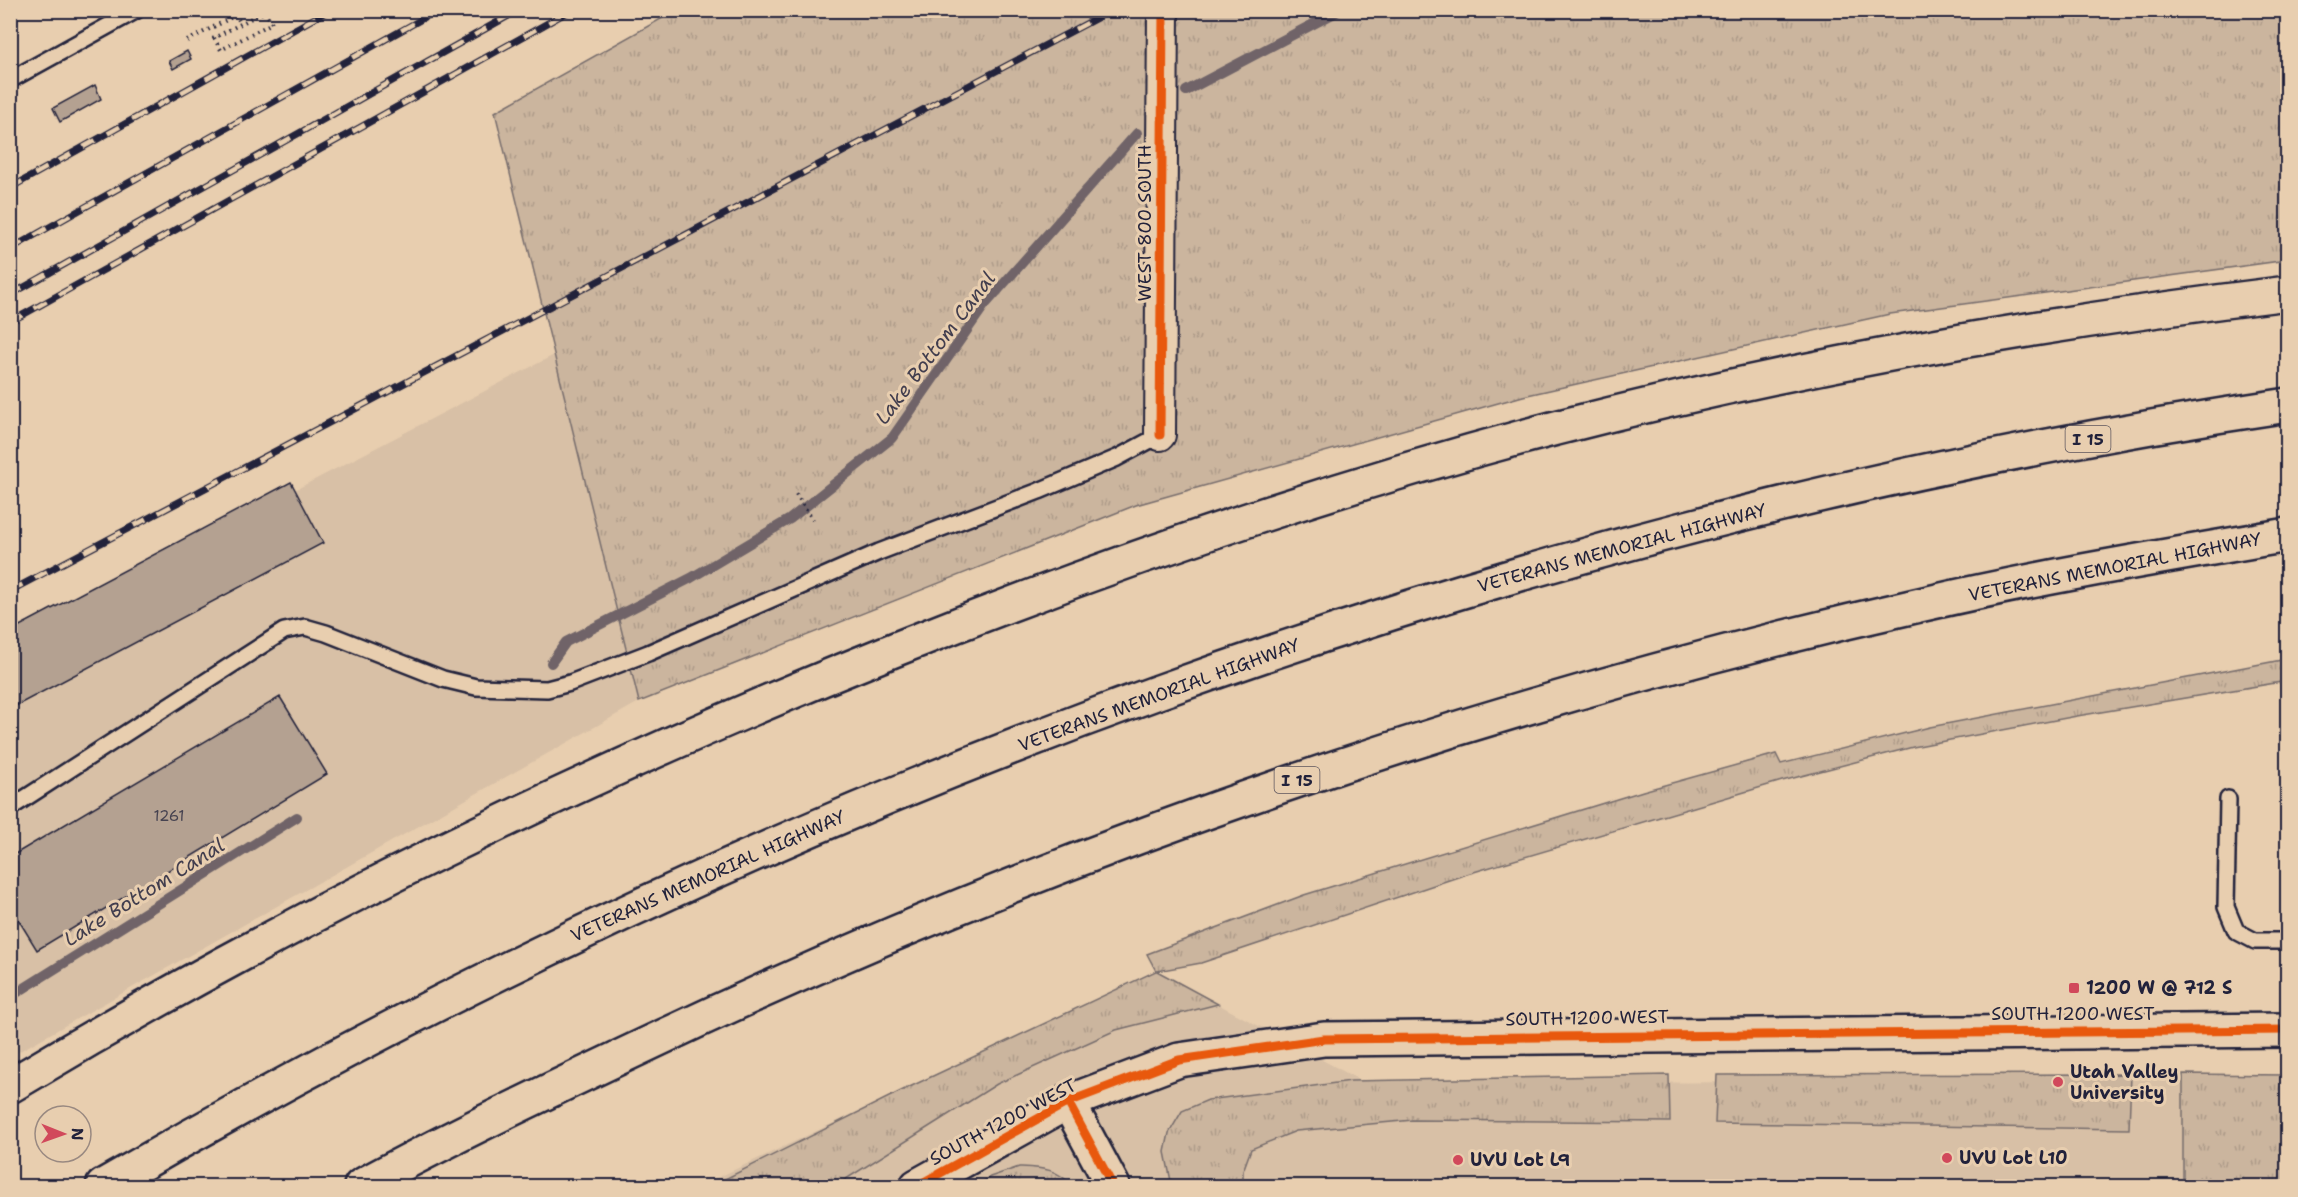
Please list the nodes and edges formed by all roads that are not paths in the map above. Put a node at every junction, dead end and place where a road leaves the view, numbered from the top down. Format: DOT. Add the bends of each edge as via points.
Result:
graph roads {
  1 [pos="137,10"];
  2 [pos="1163,10"];
  3 [pos="10,80"];
  4 [pos="2288,293"];
  5 [pos="2288,405"];
  6 [pos="1160,435"];
  7 [pos="2288,535"];
  8 [pos="2228,800"];
  9 [pos="10,803"];
  10 [pos="2288,941"];
  11 [pos="2288,1030"];
  12 [pos="10,1086"];
  13 [pos="1068,1102"];
  14 [pos="103,1186"];
  15 [pos="361,1186"];
  16 [pos="917,1186"];
  17 [pos="1113,1186"];
  1 -- 3 [label="lane"];
  2 -- 6 [label="street, WEST 800 SOUTH"];
  4 -- 12 [label="main road" via="2124,314 1918,348 1669,400 1417,467 1147,554 852,667 597,777 352,897"];
  5 -- 14 [label="main road, VETERANS MEMORIAL HIGHWAY / I 15" via="2099,437 1748,513 1446,597 1143,698 850,811 559,943 314,1067"];
  6 -- 9 [label="lane" via="1039,491 879,552 648,653 547,689 476,687 326,633 305,627 284,631 13,806"];
  7 -- 15 [label="main road, VETERANS MEMORIAL HIGHWAY / I 15" via="1927,603 1733,650 1378,753 1195,815 1020,881 774,983"];
  8 -- 10 [label="lane" via="2226,907 2236,931 2255,941"];
  11 -- 13 [label="main road, SOUTH 1200 WEST" via="1324,1039 1179,1060"];
  13 -- 16 [label="main road, SOUTH 1200 WEST"];
  13 -- 17 [label="main road"];
}
